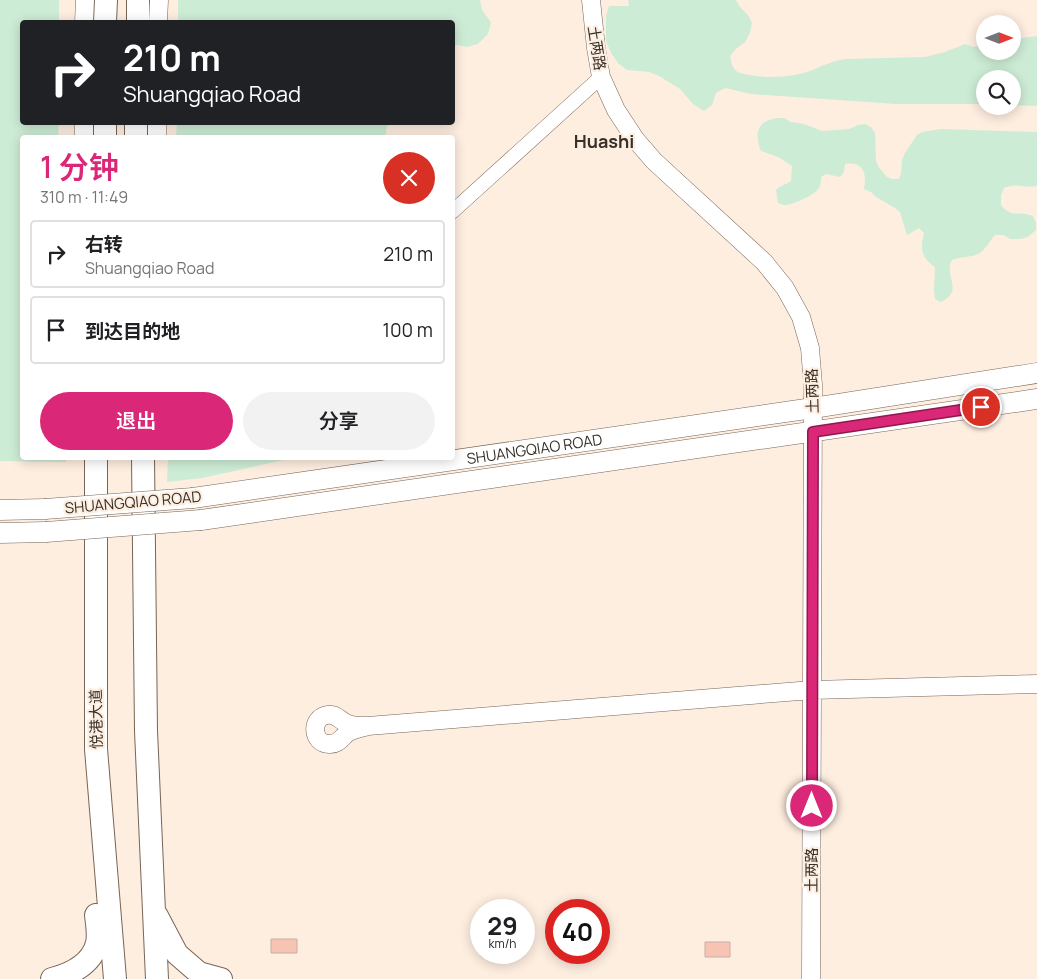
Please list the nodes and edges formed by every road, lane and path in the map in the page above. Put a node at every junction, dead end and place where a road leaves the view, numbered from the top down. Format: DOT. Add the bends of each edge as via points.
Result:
graph roads {
  1 [pos="84,0"];
  2 [pos="106,0"];
  3 [pos="138,0"];
  4 [pos="159,0"];
  5 [pos="591,0"];
  6 [pos="84,20"];
  7 [pos="105,20"];
  8 [pos="138,20"];
  9 [pos="158,20"];
  10 [pos="602,77"];
  11 [pos="455,209"];
  12 [pos="1037,373"];
  13 [pos="1037,399"];
  14 [pos="813,408"];
  15 [pos="813,432"];
  16 [pos="96,460"];
  17 [pos="143,460"];
  18 [pos="455,460"];
  19 [pos="455,460"];
  20 [pos="0,510"];
  21 [pos="0,533"];
  22 [pos="1037,684"];
  23 [pos="812,690"];
  24 [pos="368,726"];
  25 [pos="96,749"];
  26 [pos="154,910"];
  27 [pos="52,979"];
  28 [pos="115,979"];
  29 [pos="157,979"];
  30 [pos="221,979"];
  31 [pos="811,979"];
  1 -- 6 [label="street"];
  2 -- 7 [label="main road"];
  3 -- 8 [label="main road"];
  4 -- 9 [label="street"];
  5 -- 10 [label="street, 土两路"];
  10 -- 11 [label="street"];
  10 -- 14 [label="street, 土两路" via="616,110 634,139 764,262 786,288 801,317 810,348"];
  12 -- 14 [label="main road, SHUANGQIAO ROAD"];
  13 -- 15 [label="main road, SHUANGQIAO ROAD"];
  14 -- 15 [label="street, 土两路"];
  14 -- 18 [label="main road, SHUANGQIAO ROAD, bridge"];
  15 -- 21 [label="main road, SHUANGQIAO ROAD, bridge" via="202,520"];
  15 -- 23 [label="street, 土两路"];
  16 -- 25 [label="main road, 悦港大道"];
  17 -- 26 [label="main road" via="146,732"];
  19 -- 20 [label="main road, SHUANGQIAO ROAD, bridge" via="193,498"];
  22 -- 23 [label="street"];
  23 -- 24 [label="street"];
  23 -- 31 [label="street, 土两路"];
  25 -- 27 [label="main road" via="93,859 98,942 86,963"];
  25 -- 28 [label="main road, 悦港大道"];
  26 -- 29 [label="main road"];
  26 -- 30 [label="main road" via="177,954 199,973"];
}
